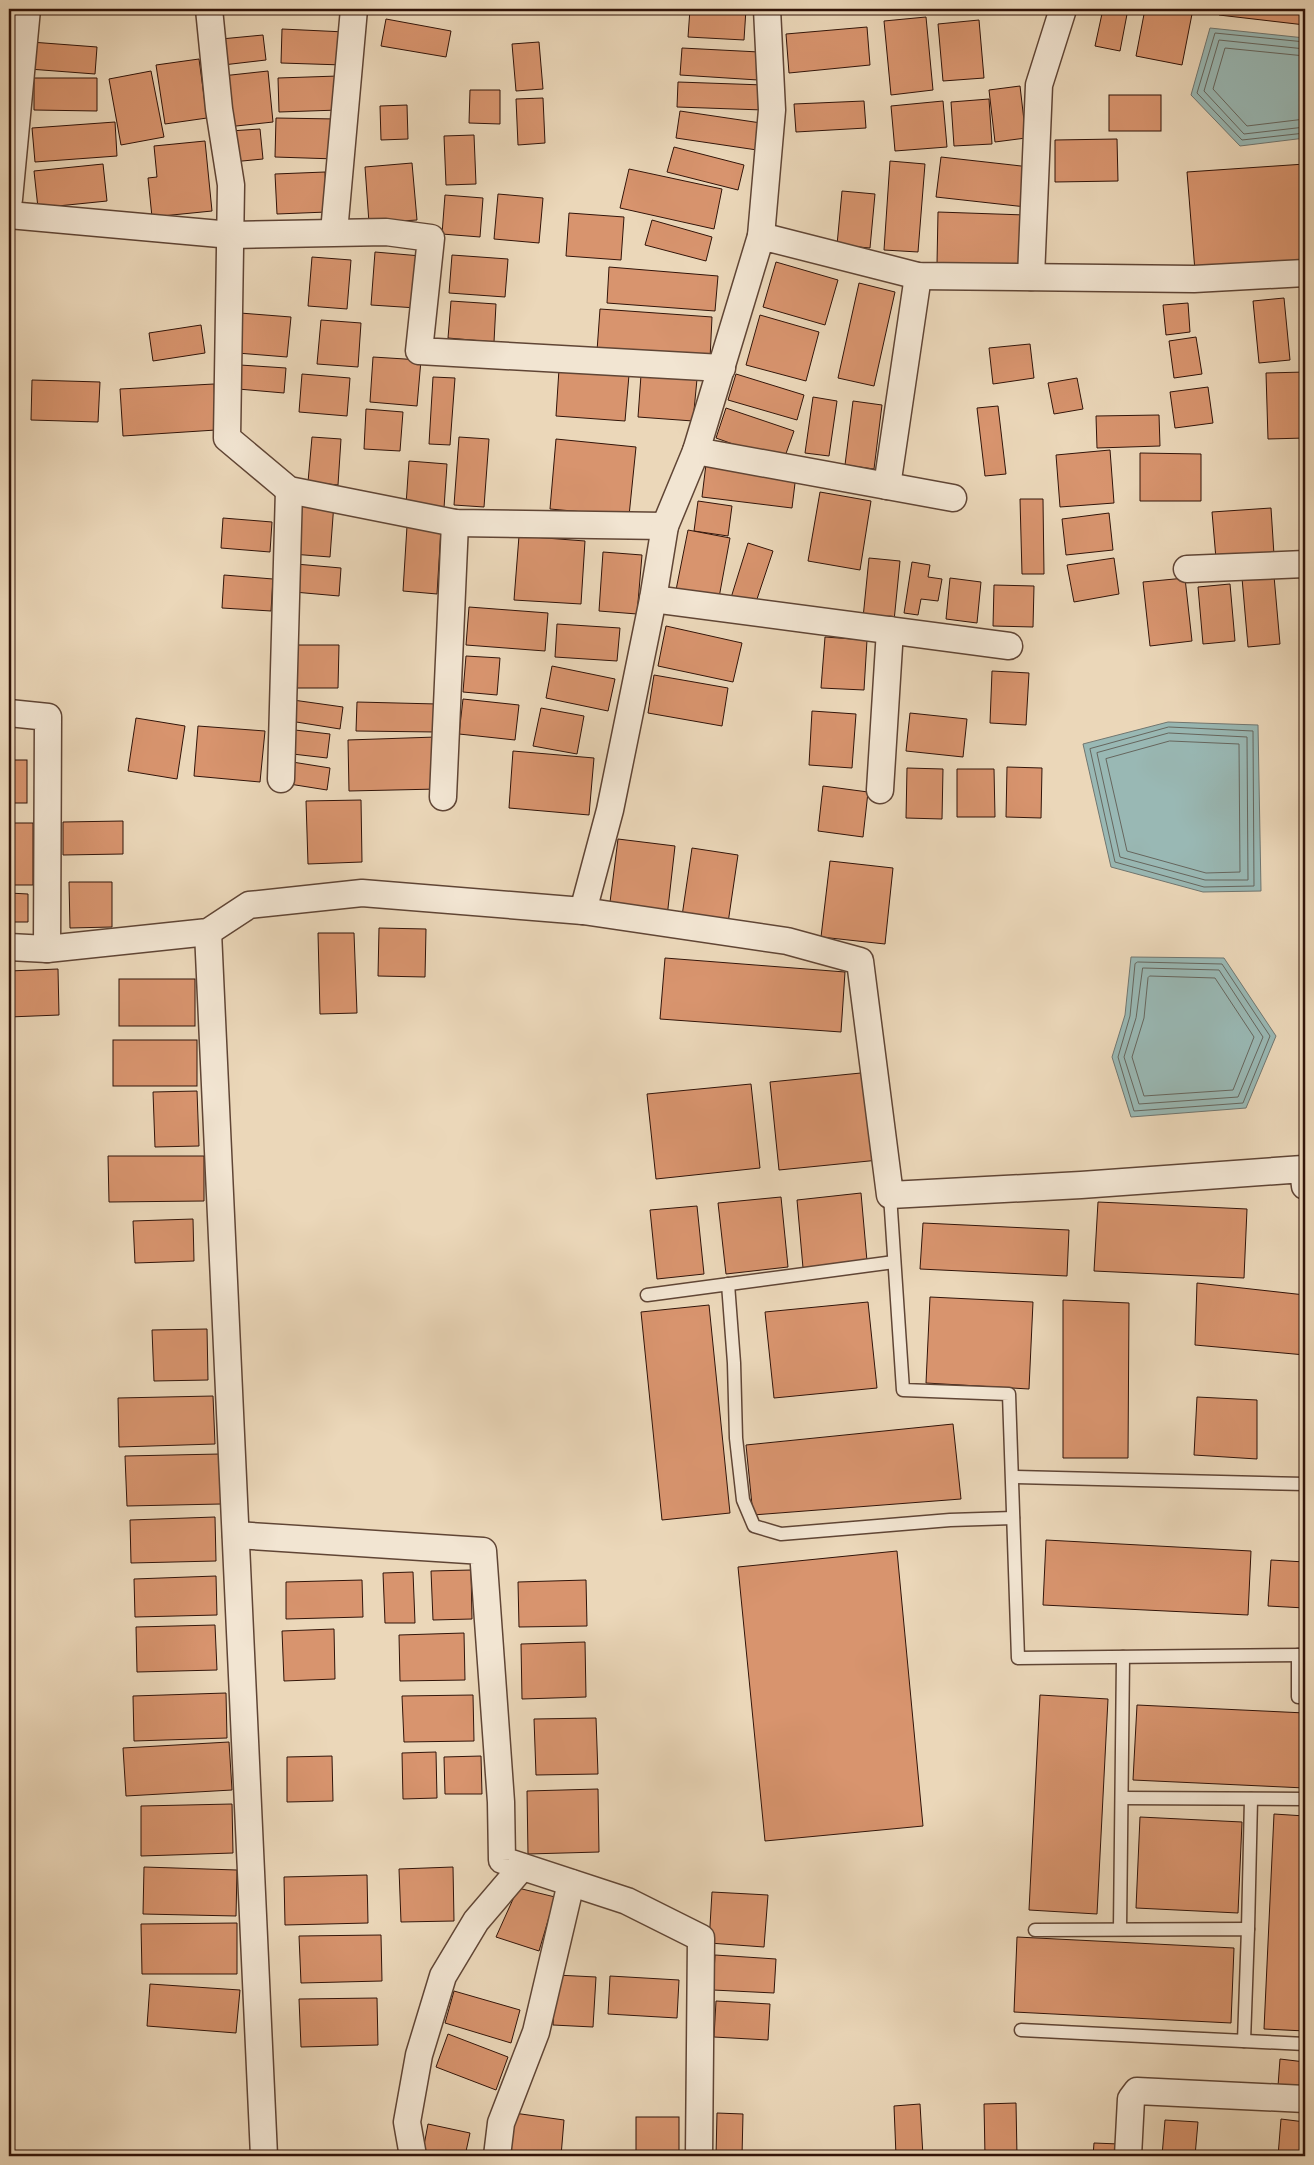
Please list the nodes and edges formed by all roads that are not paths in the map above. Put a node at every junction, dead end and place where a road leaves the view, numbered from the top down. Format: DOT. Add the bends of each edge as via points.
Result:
graph roads {
  1 [pos="27,9"];
  2 [pos="208,9"];
  3 [pos="354,9"];
  4 [pos="767,9"];
  5 [pos="1063,9"];
  6 [pos="9,199"];
  7 [pos="9,215"];
  8 [pos="334,232"];
  9 [pos="231,235"];
  10 [pos="760,236"];
  11 [pos="1305,273"];
  12 [pos="918,276"];
  13 [pos="1031,277"];
  14 [pos="722,368"];
  15 [pos="696,451"];
  16 [pos="887,486"];
  17 [pos="289,490"];
  18 [pos="952,498"];
  19 [pos="455,523"];
  20 [pos="665,526"];
  21 [pos="1305,564"];
  22 [pos="1188,569"];
  23 [pos="653,599"];
  24 [pos="890,630"];
  25 [pos="1009,646"];
  26 [pos="9,713"];
  27 [pos="281,779"];
  28 [pos="880,790"];
  29 [pos="443,797"];
  30 [pos="583,911"];
  31 [pos="208,932"];
  32 [pos="9,947"];
  33 [pos="47,949"];
  34 [pos="1305,1186"];
  35 [pos="890,1195"];
  36 [pos="894,1262"];
  37 [pos="728,1284"];
  38 [pos="647,1295"];
  39 [pos="1013,1477"];
  40 [pos="1305,1484"];
  41 [pos="1013,1518"];
  42 [pos="236,1535"];
  43 [pos="1302,1655"];
  44 [pos="1123,1657"];
  45 [pos="1305,1697"];
  46 [pos="1122,1798"];
  47 [pos="1251,1799"];
  48 [pos="1305,1799"];
  49 [pos="522,1867"];
  50 [pos="571,1883"];
  51 [pos="1120,1929"];
  52 [pos="1248,1929"];
  53 [pos="1035,1930"];
  54 [pos="1021,2030"];
  55 [pos="1244,2041"];
  56 [pos="1305,2044"];
  57 [pos="1305,2099"];
  58 [pos="264,2156"];
  59 [pos="412,2156"];
  60 [pos="497,2156"];
  61 [pos="699,2156"];
  62 [pos="1128,2156"];
  1 -- 6 [label="street"];
  2 -- 9 [label="street" via="231,185"];
  3 -- 8 [label="street"];
  4 -- 10 [label="street" via="772,110"];
  5 -- 13 [label="street" via="1039,85"];
  7 -- 9 [label="street"];
  8 -- 9 [label="street"];
  8 -- 14 [label="street" via="386,232 431,238 419,351"];
  9 -- 17 [label="street" via="227,438"];
  10 -- 12 [label="street"];
  10 -- 14 [label="street"];
  11 -- 13 [label="street" via="1194,279"];
  12 -- 13 [label="street"];
  12 -- 16 [label="street"];
  14 -- 15 [label="street"];
  15 -- 16 [label="street"];
  15 -- 20 [label="street"];
  16 -- 18 [label="street"];
  17 -- 19 [label="street"];
  17 -- 27 [label="street"];
  19 -- 20 [label="street"];
  19 -- 29 [label="street"];
  20 -- 23 [label="street"];
  21 -- 22 [label="street"];
  23 -- 24 [label="street"];
  23 -- 30 [label="street" via="610,810"];
  24 -- 25 [label="street"];
  24 -- 28 [label="street"];
  26 -- 33 [label="street" via="48,717"];
  30 -- 31 [label="street" via="362,893 249,905"];
  30 -- 35 [label="street" via="787,941 860,961"];
  31 -- 33 [label="street"];
  31 -- 42 [label="street"];
  32 -- 33 [label="street"];
  34 -- 35 [label="street" via="1304,1169"];
  35 -- 36 [label="lane"];
  36 -- 37 [label="lane"];
  36 -- 39 [label="lane" via="903,1390 1009,1394"];
  37 -- 38 [label="lane"];
  37 -- 41 [label="lane" via="736,1438 743,1500 754,1526 781,1534"];
  39 -- 40 [label="lane"];
  39 -- 41 [label="lane"];
  41 -- 44 [label="lane" via="1018,1658"];
  42 -- 49 [label="street" via="483,1551 502,1802 502,1860"];
  42 -- 58 [label="street"];
  43 -- 44 [label="lane"];
  43 -- 45 [label="lane" via="1298,1697"];
  44 -- 46 [label="lane"];
  46 -- 47 [label="lane"];
  46 -- 51 [label="lane"];
  47 -- 48 [label="lane"];
  47 -- 52 [label="lane"];
  49 -- 50 [label="street"];
  49 -- 59 [label="street" via="476,1921 443,1976 418,2055 407,2122"];
  50 -- 60 [label="street" via="536,2032 501,2123"];
  50 -- 61 [label="street" via="627,1901 701,1938"];
  51 -- 52 [label="lane"];
  51 -- 53 [label="lane"];
  52 -- 55 [label="lane"];
  54 -- 55 [label="lane"];
  55 -- 56 [label="lane"];
  57 -- 62 [label="street" via="1137,2091 1131,2099"];
}
